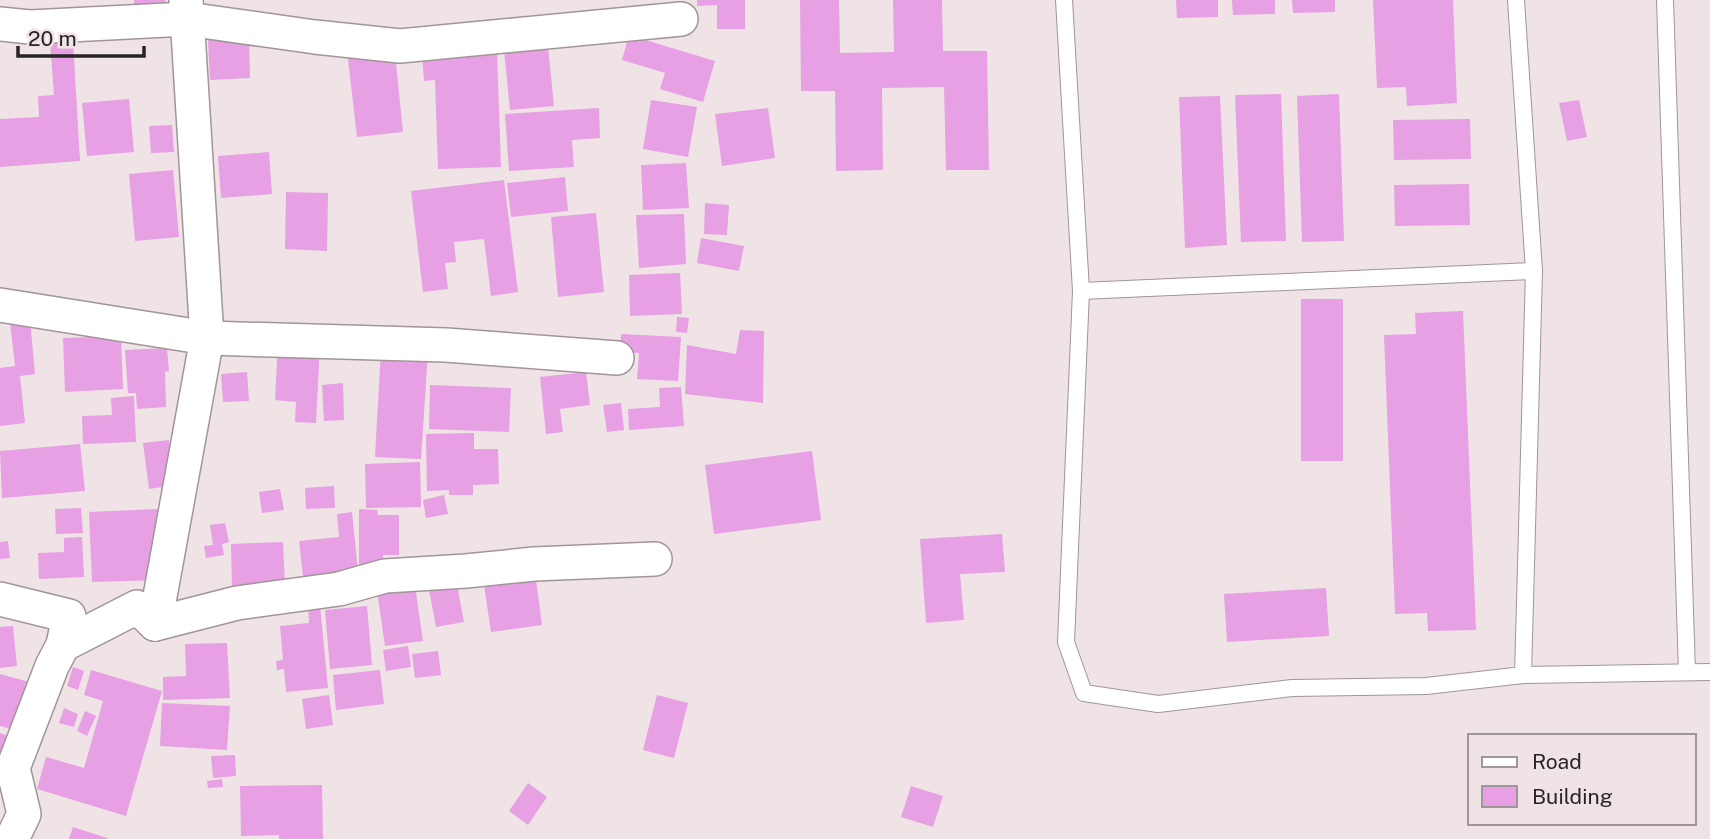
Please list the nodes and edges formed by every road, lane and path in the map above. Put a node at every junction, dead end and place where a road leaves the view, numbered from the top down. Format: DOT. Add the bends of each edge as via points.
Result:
graph roads {
  1 [pos="1064,0"];
  2 [pos="1516,0"];
  3 [pos="1665,0"];
  4 [pos="186,10"];
  5 [pos="681,19"];
  6 [pos="0,24"];
  7 [pos="1534,271"];
  8 [pos="1081,291"];
  9 [pos="0,305"];
  10 [pos="207,338"];
  11 [pos="617,358"];
  12 [pos="655,559"];
  13 [pos="0,599"];
  14 [pos="155,624"];
  15 [pos="63,645"];
  16 [pos="1710,671"];
  17 [pos="1687,672"];
  18 [pos="1523,674"];
  19 [pos="12,820"];
  1 -- 8 [label="lane"];
  2 -- 7 [label="lane"];
  3 -- 17 [label="lane"];
  4 -- 5 [label="street" via="315,37 400,46"];
  4 -- 6 [label="street" via="30,27"];
  4 -- 10 [label="street"];
  7 -- 8 [label="lane"];
  7 -- 18 [label="lane"];
  8 -- 18 [label="lane" via="1066,642 1084,693 1158,704 1293,688 1426,686"];
  9 -- 10 [label="street"];
  10 -- 11 [label="street" via="446,345"];
  10 -- 14 [label="street"];
  12 -- 14 [label="street" via="385,576 340,589 237,603"];
  13 -- 15 [label="street" via="69,617"];
  14 -- 15 [label="street" via="137,607"];
  15 -- 19 [label="street" via="13,768"];
  16 -- 17 [label="lane"];
  17 -- 18 [label="lane"];
}
